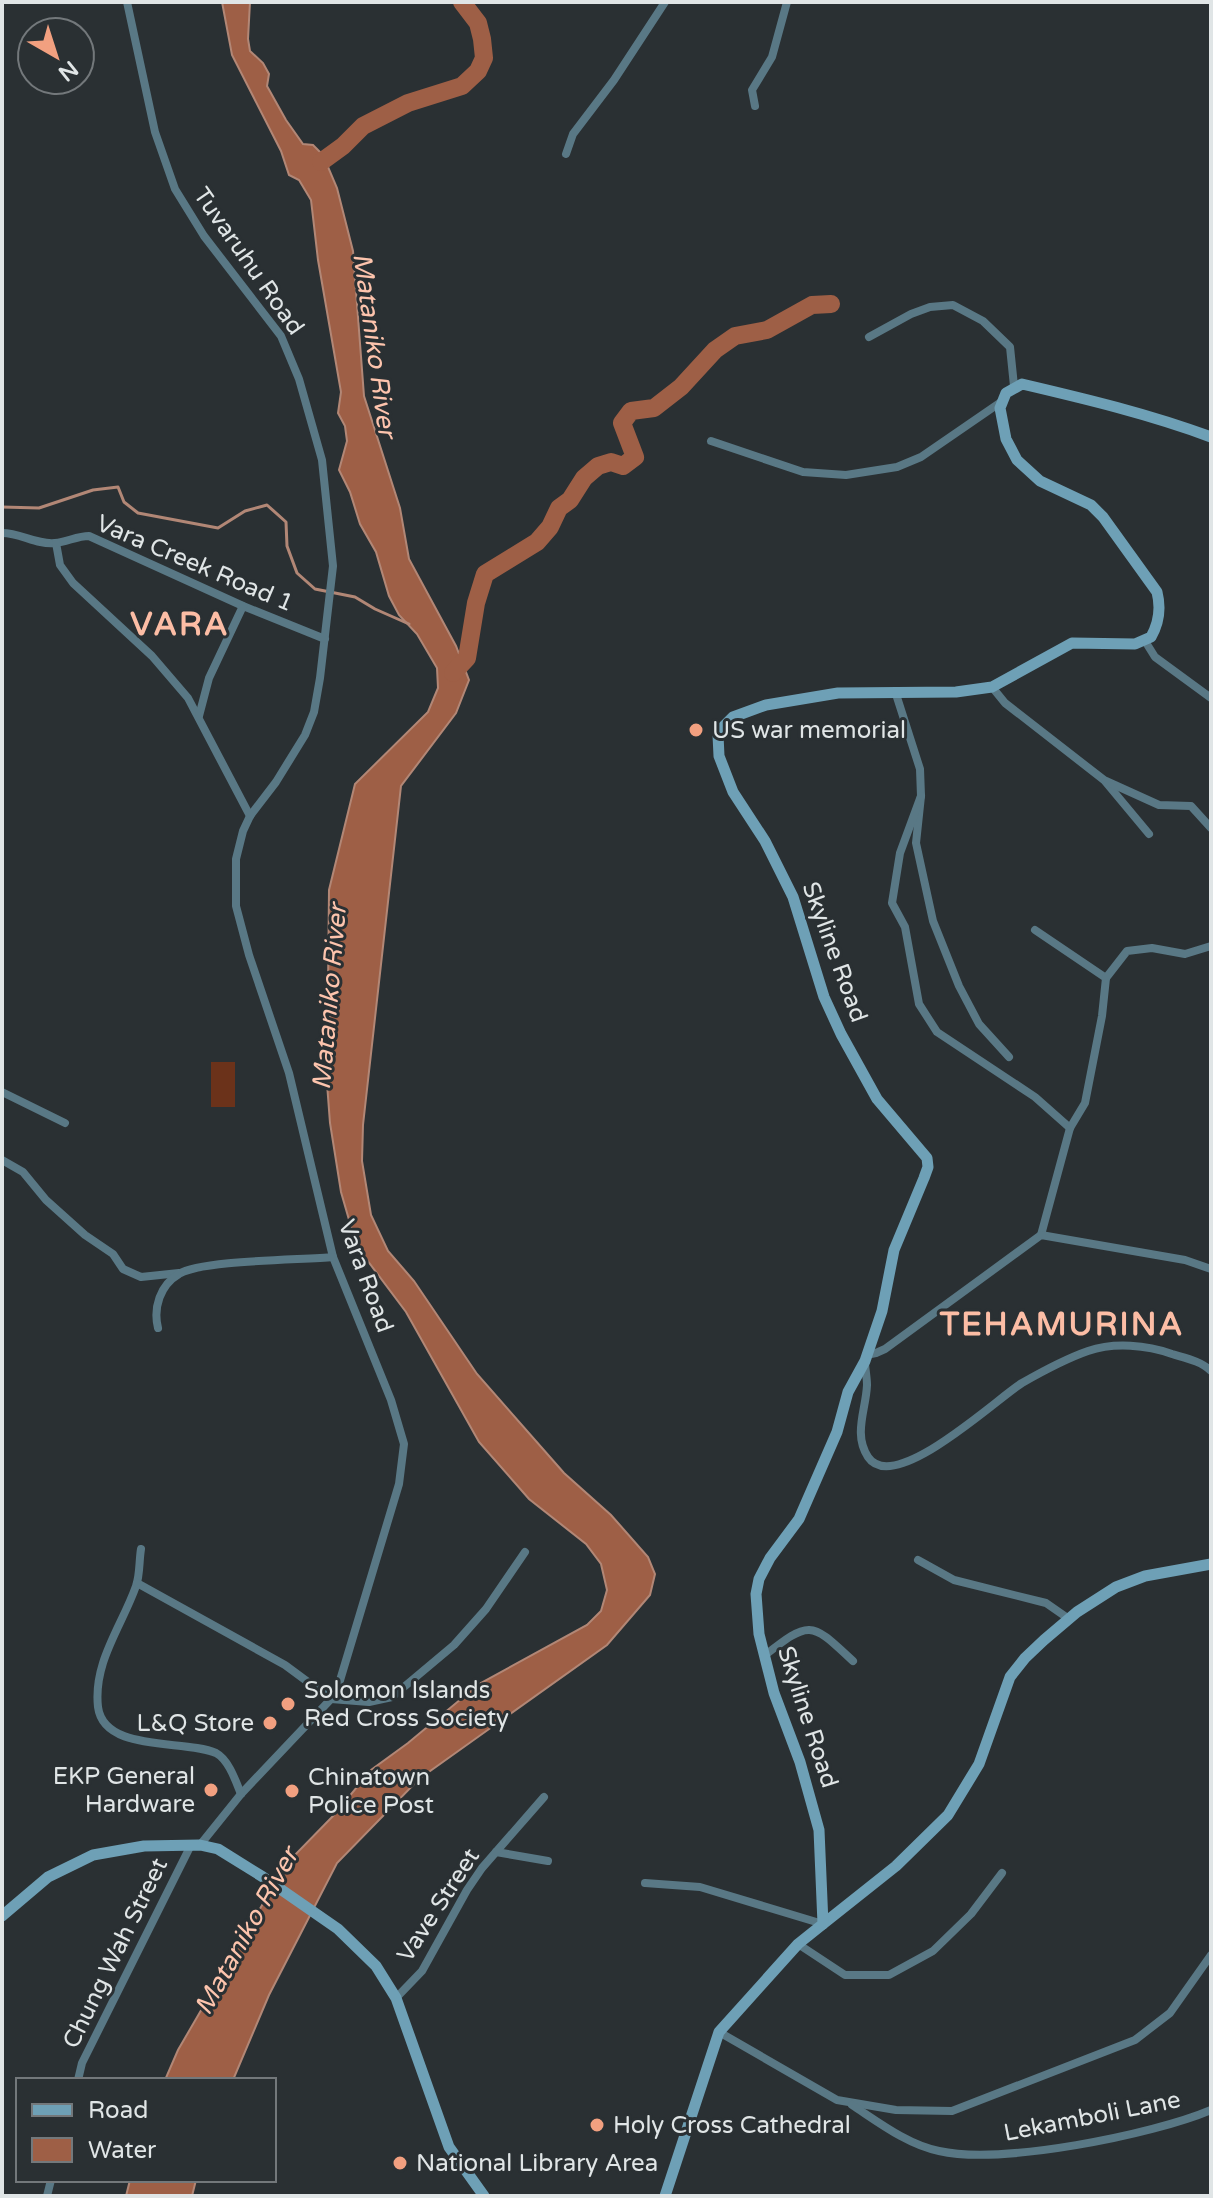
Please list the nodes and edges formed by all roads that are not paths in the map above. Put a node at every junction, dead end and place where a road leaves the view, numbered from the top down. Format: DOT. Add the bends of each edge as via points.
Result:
graph roads {
  1 [pos="127,2"];
  2 [pos="665,2"];
  3 [pos="787,2"];
  4 [pos="755,106"];
  5 [pos="566,154"];
  6 [pos="869,337"];
  7 [pos="1014,386"];
  8 [pos="1001,402"];
  9 [pos="1211,437"];
  10 [pos="711,441"];
  11 [pos="2,533"];
  12 [pos="56,543"];
  13 [pos="243,606"];
  14 [pos="325,639"];
  15 [pos="1145,641"];
  16 [pos="992,687"];
  17 [pos="895,691"];
  18 [pos="1211,698"];
  19 [pos="199,716"];
  20 [pos="1104,780"];
  21 [pos="921,796"];
  22 [pos="250,816"];
  23 [pos="1211,828"];
  24 [pos="1149,834"];
  25 [pos="1035,930"];
  26 [pos="1211,946"];
  27 [pos="1106,978"];
  28 [pos="1009,1057"];
  29 [pos="2,1092"];
  30 [pos="65,1123"];
  31 [pos="1070,1128"];
  32 [pos="2,1160"];
  33 [pos="1041,1235"];
  34 [pos="333,1257"];
  35 [pos="1211,1269"];
  36 [pos="179,1273"];
  37 [pos="158,1328"];
  38 [pos="865,1358"];
  39 [pos="1211,1371"];
  40 [pos="141,1549"];
  41 [pos="525,1552"];
  42 [pos="918,1560"];
  43 [pos="1211,1564"];
  44 [pos="137,1583"];
  45 [pos="1069,1619"];
  46 [pos="764,1656"];
  47 [pos="853,1661"];
  48 [pos="331,1699"];
  49 [pos="241,1794"];
  50 [pos="544,1797"];
  51 [pos="195,1845"];
  52 [pos="496,1852"];
  53 [pos="548,1861"];
  54 [pos="1002,1873"];
  55 [pos="645,1883"];
  56 [pos="2,1916"];
  57 [pos="823,1924"];
  58 [pos="798,1944"];
  59 [pos="1211,1955"];
  60 [pos="396,1998"];
  61 [pos="719,2032"];
  62 [pos="78,2078"];
  63 [pos="848,2103"];
  64 [pos="1211,2110"];
  65 [pos="484,2196"];
  66 [pos="665,2196"];
  1 -- 14 [label="street, Tuvaruhu Road" via="155,132 175,189 281,336 299,379 322,460 333,566"];
  2 -- 5 [label="street" via="573,134"];
  3 -- 4 [label="street" via="772,57 752,90"];
  6 -- 7 [label="street" via="911,314 953,305 983,321 1010,347"];
  7 -- 8 [label="street"];
  7 -- 9 [label="street" via="1107,404"];
  8 -- 10 [label="street" via="921,457 897,467 846,475 803,472"];
  8 -- 15 [label="street" via="1006,439 1017,460 1040,481 1091,505 1149,578 1160,604 1154,630"];
  11 -- 12 [label="street, Vara Creek Road 1"];
  12 -- 13 [label="street, Vara Creek Road 1" via="89,536"];
  12 -- 19 [label="street" via="60,565 73,583 152,656"];
  13 -- 14 [label="street, Vara Creek Road 1"];
  13 -- 19 [label="street" via="209,678"];
  14 -- 22 [label="street, Vara Road" via="314,712 305,735"];
  15 -- 16 [label="street, Skyline Road" via="1072,643"];
  15 -- 18 [label="street" via="1155,657"];
  16 -- 17 [label="street, Skyline Road"];
  16 -- 20 [label="street" via="1005,703"];
  17 -- 21 [label="street" via="920,769"];
  17 -- 38 [label="street, Skyline Road" via="838,693 766,705 733,717 718,741 733,792 793,897 841,1034 877,1099 927,1158 894,1250 882,1311"];
  19 -- 22 [label="street"];
  20 -- 23 [label="street" via="1159,805 1191,806"];
  20 -- 24 [label="street"];
  21 -- 28 [label="street" via="916,843 933,921 979,1024"];
  21 -- 31 [label="street" via="900,853 892,903 905,927 919,1004 937,1032 1035,1097"];
  22 -- 34 [label="street, Vara Road" via="236,859 236,906 289,1073"];
  25 -- 27 [label="street"];
  26 -- 27 [label="street" via="1185,954 1152,948 1127,951"];
  27 -- 31 [label="street" via="1085,1103"];
  29 -- 30 [label="street"];
  31 -- 33 [label="street"];
  32 -- 36 [label="street" via="23,1172 46,1200 113,1254 123,1269 141,1277"];
  33 -- 35 [label="street"];
  33 -- 38 [label="street" via="885,1349"];
  34 -- 36 [label="street" via="201,1266"];
  34 -- 48 [label="street, Vara Road" via="404,1444 399,1484"];
  36 -- 37 [label="street" via="159,1298"];
  38 -- 39 [label="street" via="867,1387 860,1430 872,1461 887,1467 912,1462 1023,1383 1091,1350 1156,1348"];
  38 -- 46 [label="street, Skyline Road" via="799,1519 759,1579 756,1608"];
  40 -- 44 [label="street"];
  41 -- 48 [label="street" via="454,1645 392,1697 369,1702"];
  42 -- 45 [label="street" via="954,1580 1046,1603"];
  43 -- 45 [label="street" via="1116,1587"];
  44 -- 48 [label="street" via="285,1665"];
  44 -- 49 [label="street" via="102,1663 102,1717 118,1736 215,1753"];
  45 -- 57 [label="street" via="1010,1677 979,1764 948,1815 896,1866"];
  46 -- 47 [label="street" via="792,1634 810,1629"];
  46 -- 57 [label="street, Skyline Road" via="814,1808"];
  48 -- 49 [label="street, Vara Road"];
  49 -- 51 [label="street, Vara Road"];
  50 -- 52 [label="street, Vave Street"];
  51 -- 56 [label="street" via="93,1855 48,1877"];
  51 -- 60 [label="street" via="218,1849 338,1929 366,1953"];
  51 -- 62 [label="street, Chung Wah Street"];
  52 -- 53 [label="street"];
  52 -- 60 [label="street, Vave Street" via="467,1890 422,1971"];
  54 -- 58 [label="street" via="933,1951 889,1975 845,1975"];
  55 -- 57 [label="street" via="700,1887"];
  57 -- 58 [label="street"];
  58 -- 61 [label="street"];
  59 -- 63 [label="street" via="1170,2013 1135,2040 1078,2064 952,2111"];
  60 -- 65 [label="street" via="449,2147"];
  61 -- 63 [label="street"];
  61 -- 66 [label="street"];
  63 -- 64 [label="street, Lekamboli Lane" via="938,2151 997,2156 1153,2128"];
}
